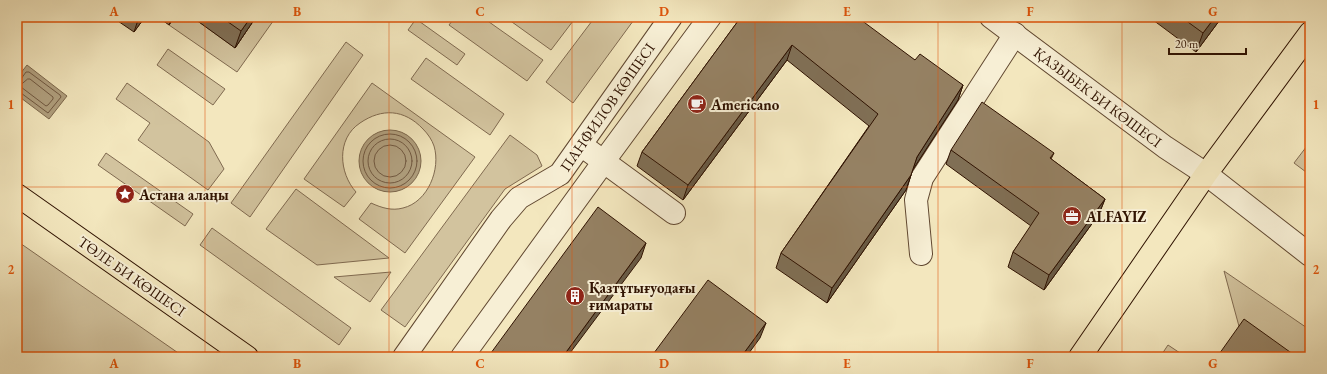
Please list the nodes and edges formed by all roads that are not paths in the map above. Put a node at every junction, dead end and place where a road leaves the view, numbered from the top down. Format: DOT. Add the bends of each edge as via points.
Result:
graph roads {
  1 [pos="671,17"];
  2 [pos="710,17"];
  3 [pos="991,17"];
  4 [pos="1310,33"];
  5 [pos="1015,34"];
  6 [pos="581,145"];
  7 [pos="1206,174"];
  8 [pos="17,195"];
  9 [pos="674,214"];
  10 [pos="921,254"];
  11 [pos="1310,255"];
  12 [pos="247,357"];
  13 [pos="404,357"];
  14 [pos="462,357"];
  15 [pos="1080,357"];
  1 -- 6 [label="street, ПАНФИЛОВ КӨШЕСІ"];
  2 -- 14 [label="street, ПАНФИЛОВ КӨШЕСІ"];
  3 -- 5 [label="street, ҚАЗЫБЕК БИ КӨШЕСІ"];
  4 -- 7 [label="main road"];
  5 -- 7 [label="street, ҚАЗЫБЕК БИ КӨШЕСІ" via="1165,147"];
  5 -- 10 [label="street" via="922,178 916,200"];
  6 -- 9 [label="street"];
  6 -- 13 [label="street, ПАНФИЛОВ КӨШЕСІ" via="560,174 518,198"];
  7 -- 11 [label="street"];
  7 -- 15 [label="main road"];
  8 -- 12 [label="main road, ТӨЛЕ БИ КӨШЕСІ"];
}
